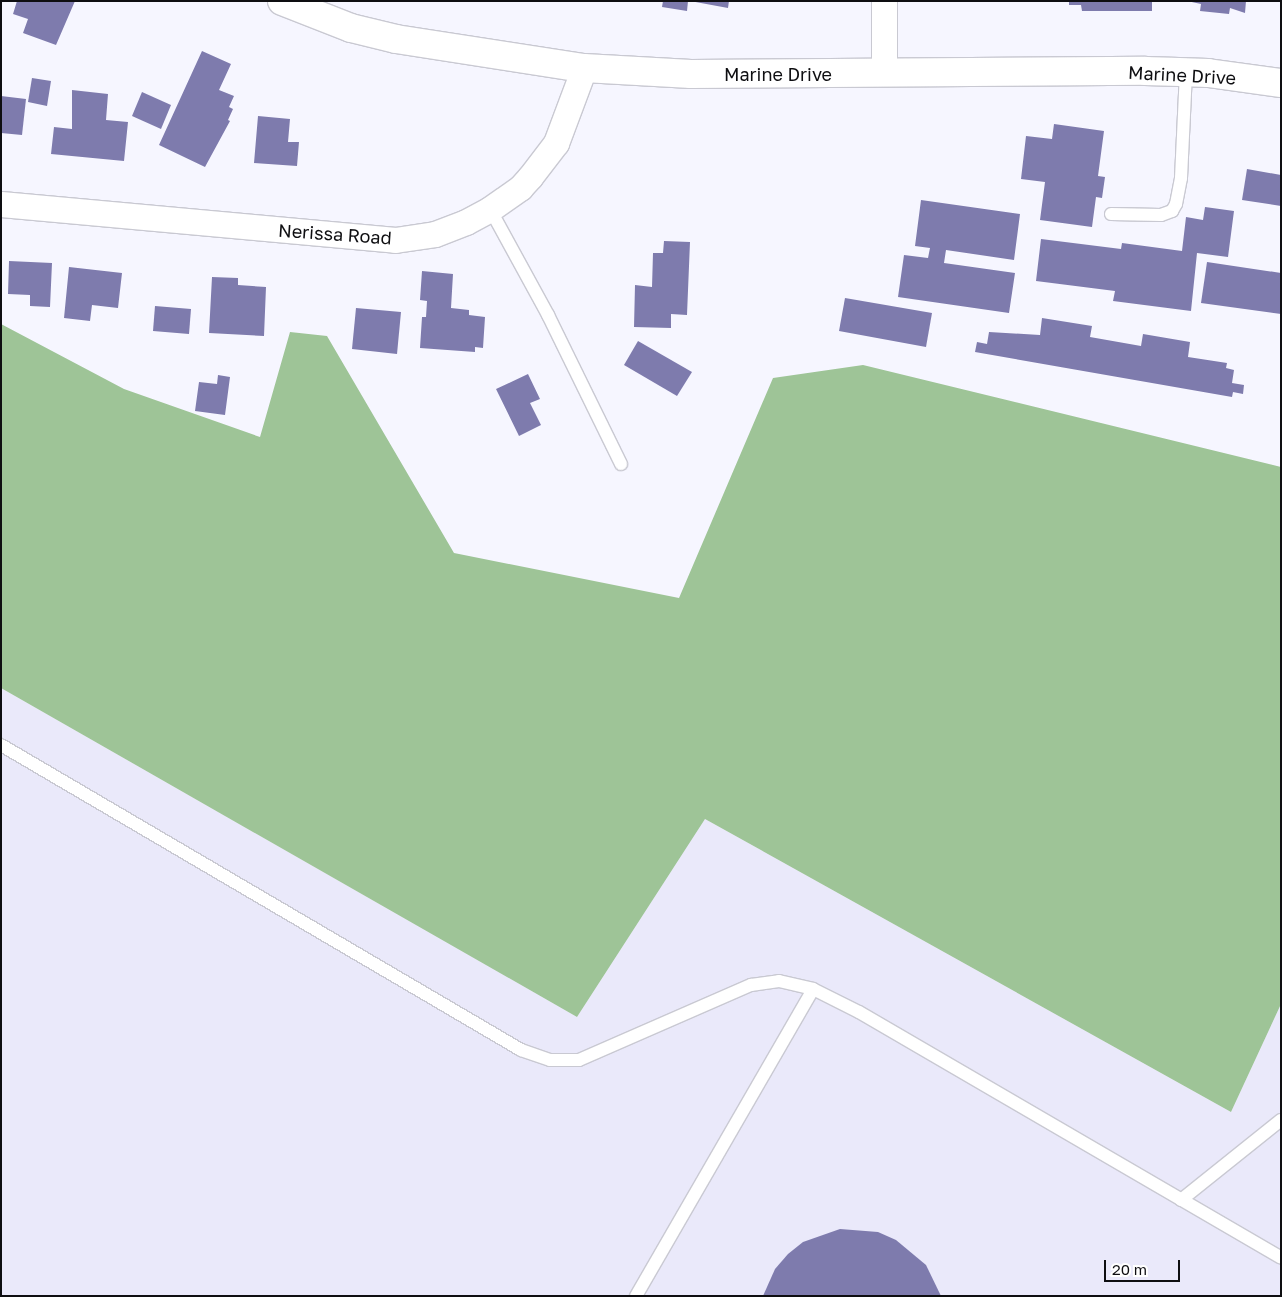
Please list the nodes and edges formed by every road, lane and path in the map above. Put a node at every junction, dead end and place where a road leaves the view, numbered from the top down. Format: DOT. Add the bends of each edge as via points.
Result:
graph roads {
  1 [pos="282,1"];
  2 [pos="884,1"];
  3 [pos="584,68"];
  4 [pos="1186,72"];
  5 [pos="884,74"];
  6 [pos="1281,83"];
  7 [pos="1,204"];
  8 [pos="490,209"];
  9 [pos="1111,214"];
  10 [pos="621,464"];
  11 [pos="1,745"];
  12 [pos="813,989"];
  13 [pos="1281,1120"];
  14 [pos="1181,1200"];
  15 [pos="1281,1258"];
  16 [pos="636,1296"];
  1 -- 3 [label="street, Marine Drive" via="351,28 396,39"];
  2 -- 5 [label="street"];
  3 -- 5 [label="street, Marine Drive" via="691,74"];
  3 -- 8 [label="street, Nerissa Road" via="556,143 520,188"];
  4 -- 5 [label="street, Marine Drive"];
  4 -- 6 [label="street, Marine Drive"];
  4 -- 9 [label="lane" via="1181,178 1176,204 1172,211 1161,215"];
  7 -- 8 [label="street, Nerissa Road" via="395,240 435,234"];
  8 -- 10 [label="lane" via="548,315"];
  11 -- 12 [label="lane" via="521,1050 550,1060 579,1060 751,985 779,981"];
  12 -- 14 [label="lane" via="859,1012"];
  12 -- 16 [label="lane"];
  13 -- 14 [label="lane"];
  14 -- 15 [label="lane"];
}
